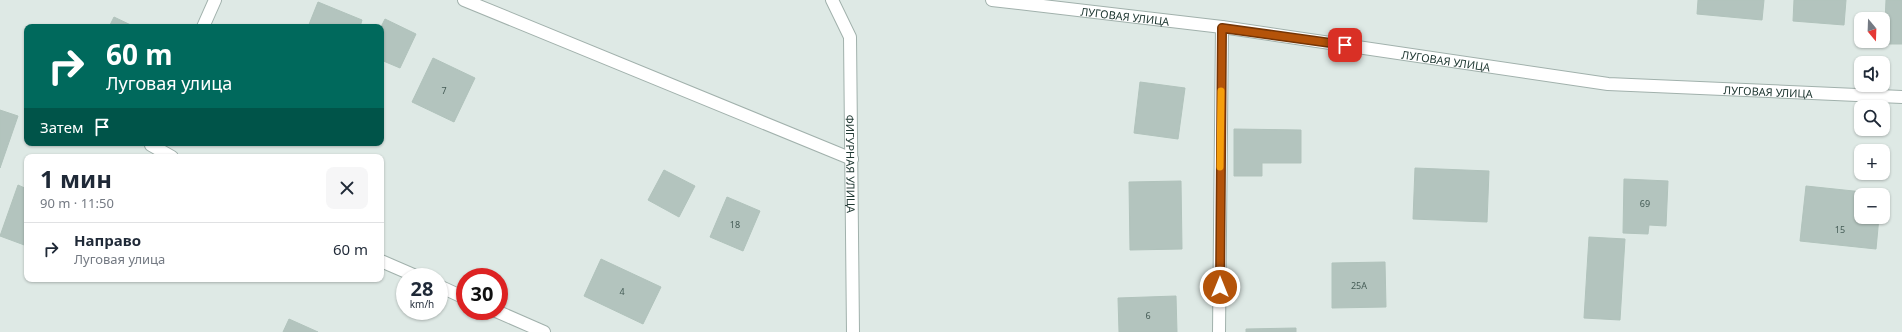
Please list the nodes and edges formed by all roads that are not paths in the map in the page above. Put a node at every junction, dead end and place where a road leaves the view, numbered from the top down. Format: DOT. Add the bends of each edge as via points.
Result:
graph roads {
  1 [pos="215,0"];
  2 [pos="464,0"];
  3 [pos="832,0"];
  4 [pos="992,0"];
  5 [pos="204,24"];
  6 [pos="1222,28"];
  7 [pos="1902,98"];
  8 [pos="154,146"];
  9 [pos="167,154"];
  10 [pos="852,159"];
  11 [pos="384,262"];
  12 [pos="397,268"];
  13 [pos="508,316"];
  14 [pos="544,332"];
  15 [pos="853,332"];
  16 [pos="1219,332"];
  1 -- 5 [label="street"];
  2 -- 10 [label="street"];
  3 -- 10 [label="street, ФИГУРНАЯ УЛИЦА" via="850,37"];
  4 -- 6 [label="street, ЛУГОВАЯ УЛИЦА"];
  6 -- 7 [label="street, ЛУГОВАЯ УЛИЦА" via="1608,84"];
  6 -- 16 [label="street"];
  8 -- 9 [label="street"];
  10 -- 15 [label="street, ФИГУРНАЯ УЛИЦА"];
  11 -- 12 [label="street"];
  13 -- 14 [label="street"];
}
